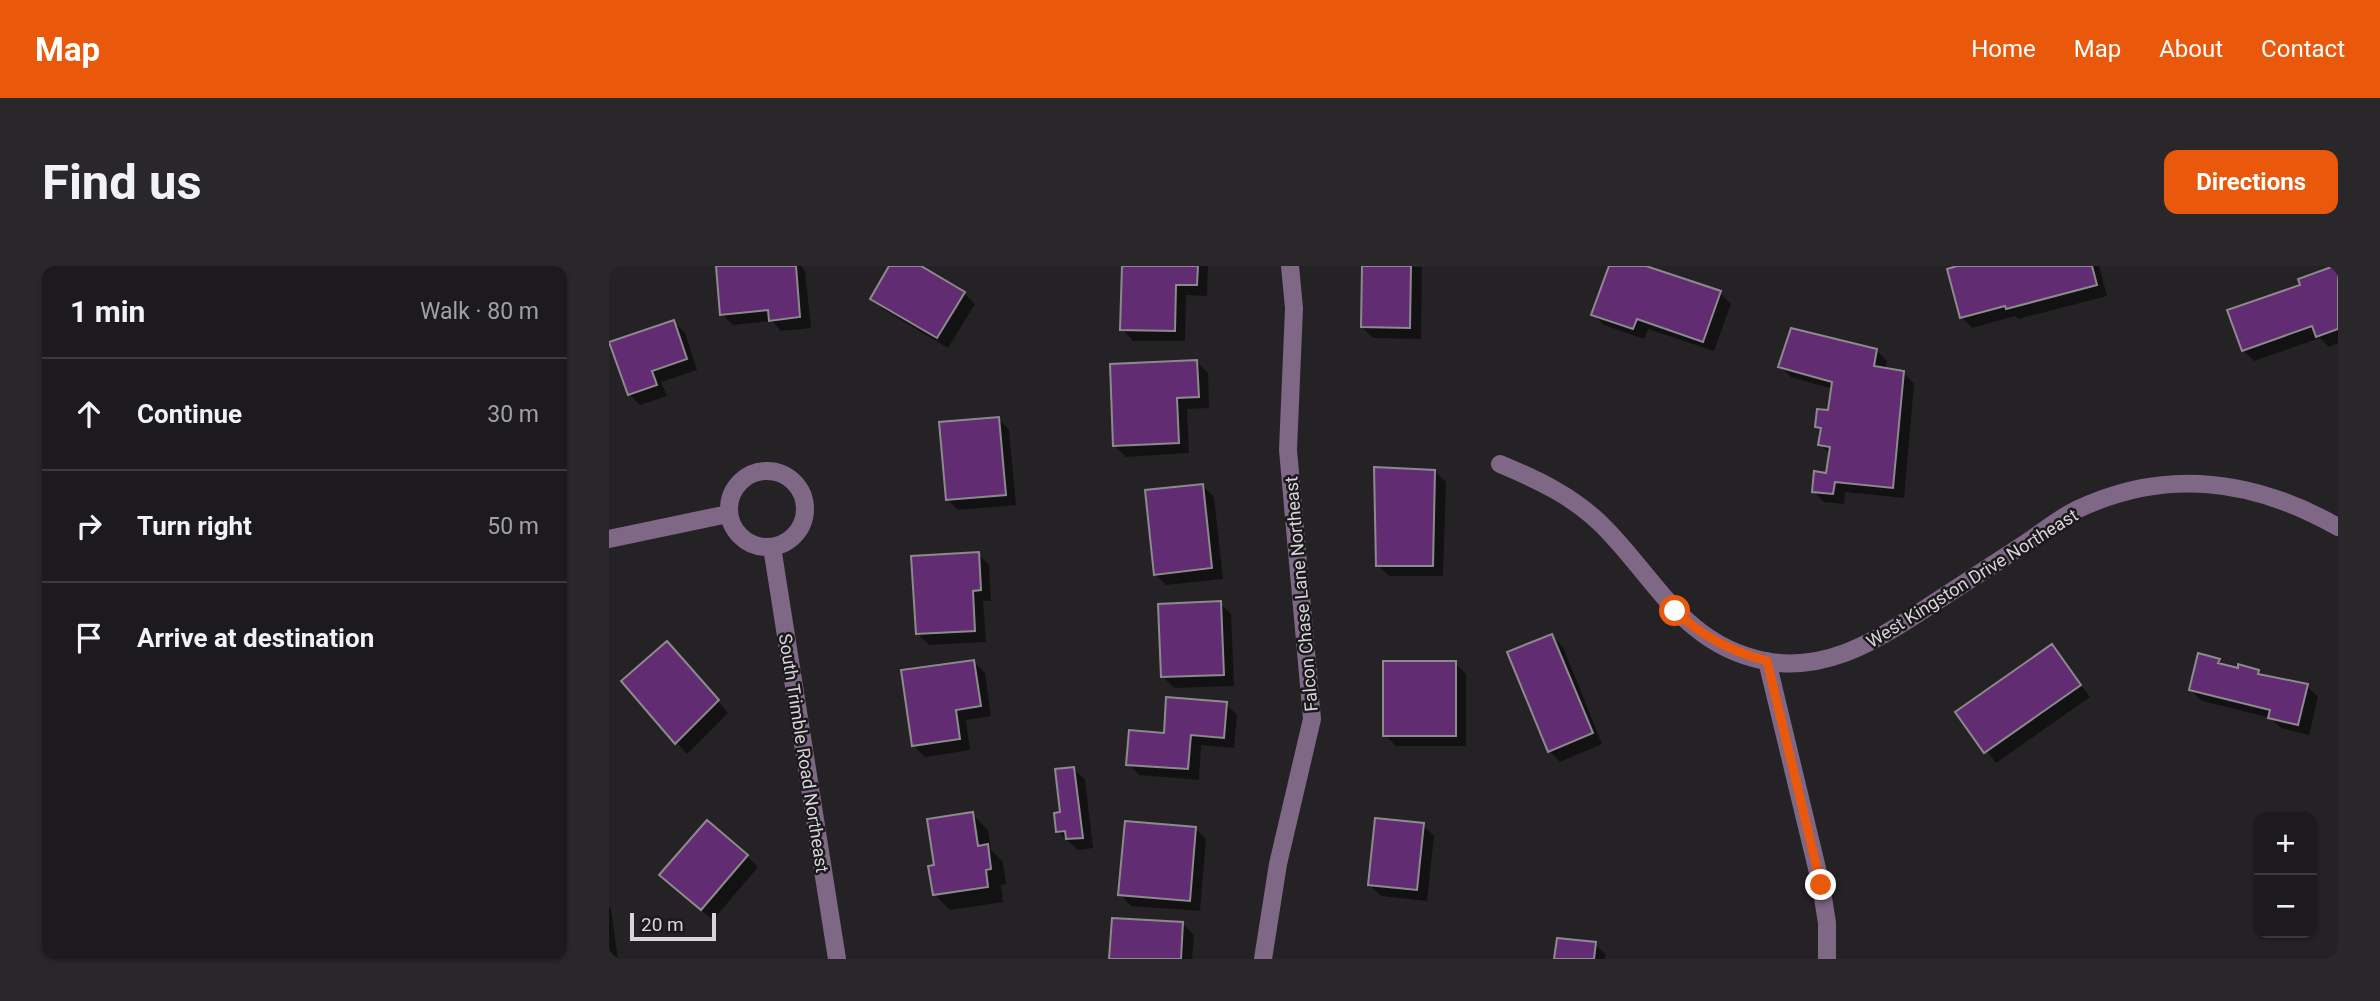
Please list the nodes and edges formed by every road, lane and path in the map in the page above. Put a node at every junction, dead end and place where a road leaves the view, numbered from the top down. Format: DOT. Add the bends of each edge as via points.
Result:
graph roads {
  1 [pos="1290,266"];
  2 [pos="1500,464"];
  3 [pos="728,514"];
  4 [pos="2338,527"];
  5 [pos="609,539"];
  6 [pos="772,547"];
  7 [pos="1767,661"];
  8 [pos="837,959"];
  9 [pos="1263,959"];
  10 [pos="1827,959"];
  1 -- 9 [label="street, Falcon Chase Lane Northeast" via="1294,309 1289,450 1312,719 1278,864"];
  2 -- 7 [label="street, West Kingston Drive Northeast" via="1551,485 1600,523 1697,632 1734,652"];
  3 -- 5 [label="street"];
  3 -- 6 [label="street" via="732,526 748,543"];
  3 -- 6 [label="street" via="733,489 753,473 766,471 790,478 804,500 802,525 784,544"];
  4 -- 7 [label="street, West Kingston Drive Northeast" via="2302,506 2246,488 2183,483 2130,490 2075,511 1858,650 1812,662"];
  6 -- 8 [label="street, South Trimble Road Northeast"];
  7 -- 10 [label="street" via="1821,885"];
}
